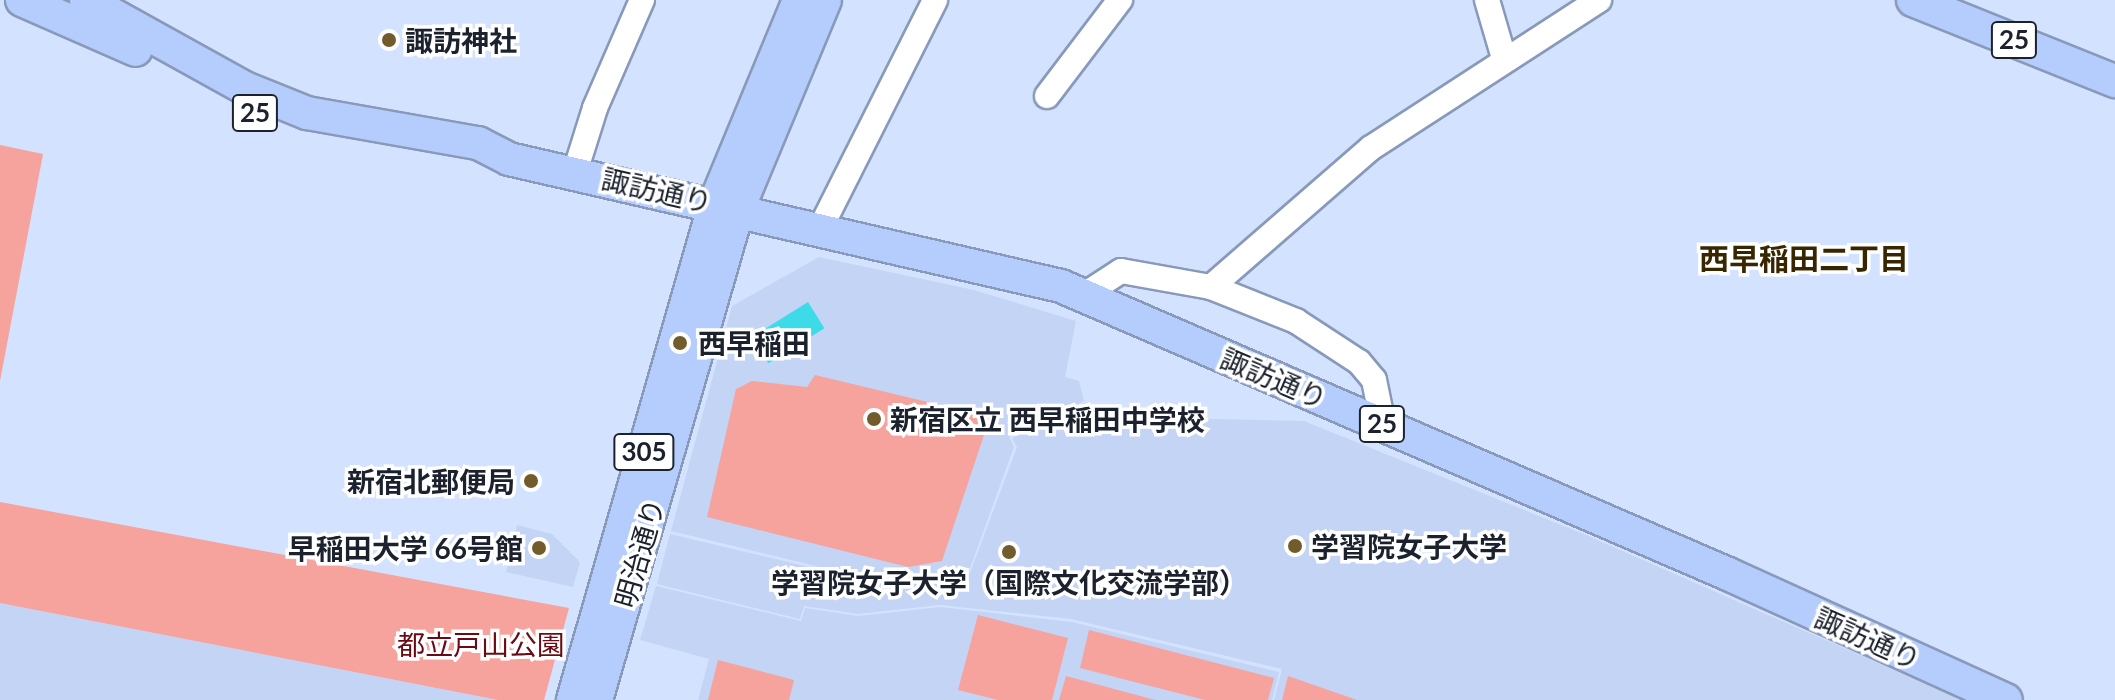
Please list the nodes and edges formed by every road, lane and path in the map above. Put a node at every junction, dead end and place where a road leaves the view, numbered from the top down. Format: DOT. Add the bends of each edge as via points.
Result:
graph roads {
  1 [pos="22,0"];
  2 [pos="642,0"];
  3 [pos="825,0"];
  4 [pos="935,0"];
  5 [pos="1120,0"];
  6 [pos="1487,0"];
  7 [pos="1599,0"];
  8 [pos="1913,0"];
  9 [pos="1962,0"];
  10 [pos="789,5"];
  11 [pos="79,7"];
  12 [pos="1504,58"];
  13 [pos="2115,60"];
  14 [pos="2115,81"];
  15 [pos="1047,96"];
  16 [pos="575,172"];
  17 [pos="726,206"];
  18 [pos="820,229"];
  19 [pos="1211,287"];
  20 [pos="1084,295"];
  21 [pos="1383,424"];
  22 [pos="573,700"];
  23 [pos="596,700"];
  24 [pos="2006,700"];
  1 -- 11 [label="main road, 諏訪通り / 25"];
  2 -- 16 [label="street" via="595,108"];
  3 -- 17 [label="main road, 明治通り / 305"];
  4 -- 18 [label="street"];
  5 -- 15 [label="street"];
  6 -- 12 [label="street"];
  7 -- 12 [label="street"];
  8 -- 14 [label="main road, 25"];
  9 -- 13 [label="main road, 25"];
  10 -- 17 [label="main road, 明治通り / 305"];
  11 -- 16 [label="main road, 諏訪通り / 25" via="128,45 282,124 354,144 477,161 509,159"];
  12 -- 19 [label="street" via="1371,148"];
  16 -- 17 [label="main road, 諏訪通り / 25"];
  17 -- 18 [label="main road, 諏訪通り / 25"];
  17 -- 22 [label="main road, 明治通り / 305"];
  17 -- 23 [label="main road, 明治通り / 305"];
  18 -- 20 [label="main road, 諏訪通り / 25" via="1016,271"];
  19 -- 20 [label="street" via="1121,271"];
  19 -- 21 [label="street" via="1296,321 1359,362 1379,385"];
  20 -- 21 [label="main road, 諏訪通り / 25"];
  21 -- 24 [label="main road, 諏訪通り / 25"];
}
